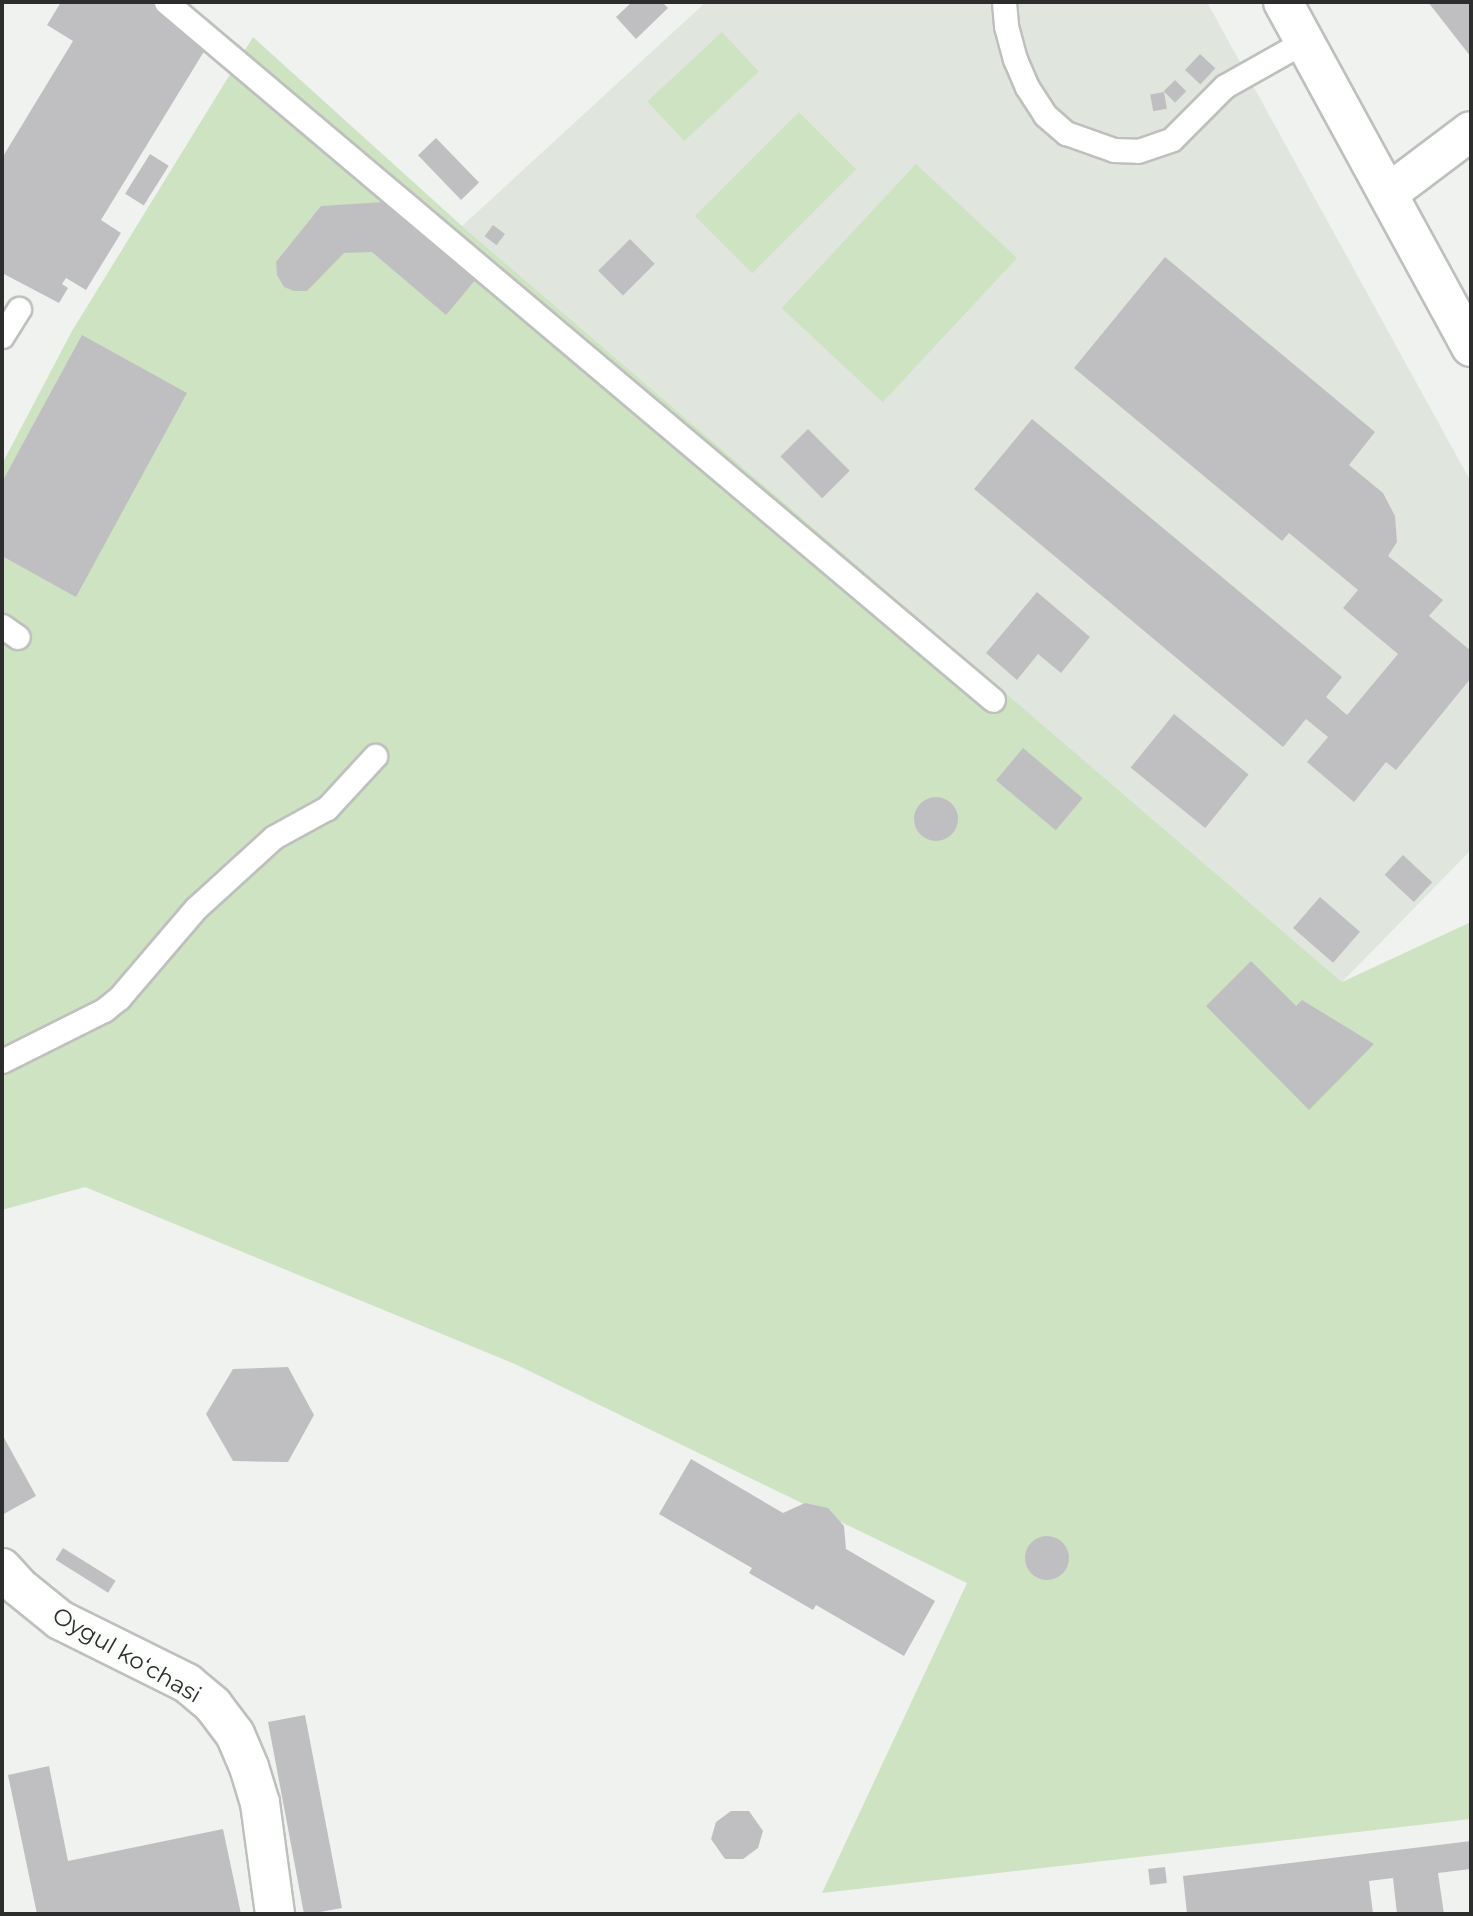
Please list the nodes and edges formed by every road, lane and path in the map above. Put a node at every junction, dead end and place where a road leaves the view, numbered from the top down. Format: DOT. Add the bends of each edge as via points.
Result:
graph roads {
  1 [pos="166,2"];
  2 [pos="1004,2"];
  3 [pos="1283,2"];
  4 [pos="1306,41"];
  5 [pos="1471,131"];
  6 [pos="1390,192"];
  7 [pos="19,309"];
  8 [pos="2,335"];
  9 [pos="1471,346"];
  10 [pos="993,700"];
  11 [pos="375,756"];
  12 [pos="2,1062"];
  13 [pos="2,1569"];
  14 [pos="275,1914"];
  1 -- 10 [label="lane"];
  2 -- 4 [label="lane" via="1015,59 1045,115 1066,133 1114,150 1146,149 1172,139 1225,86"];
  3 -- 4 [label="street"];
  4 -- 6 [label="street"];
  5 -- 6 [label="street"];
  6 -- 9 [label="street"];
  7 -- 8 [label="lane"];
  11 -- 12 [label="lane" via="327,808 274,837 196,908 119,998"];
  13 -- 14 [label="street, Oygul koʻchasi" via="60,1620 187,1684 213,1705 235,1734 260,1803"];
}
